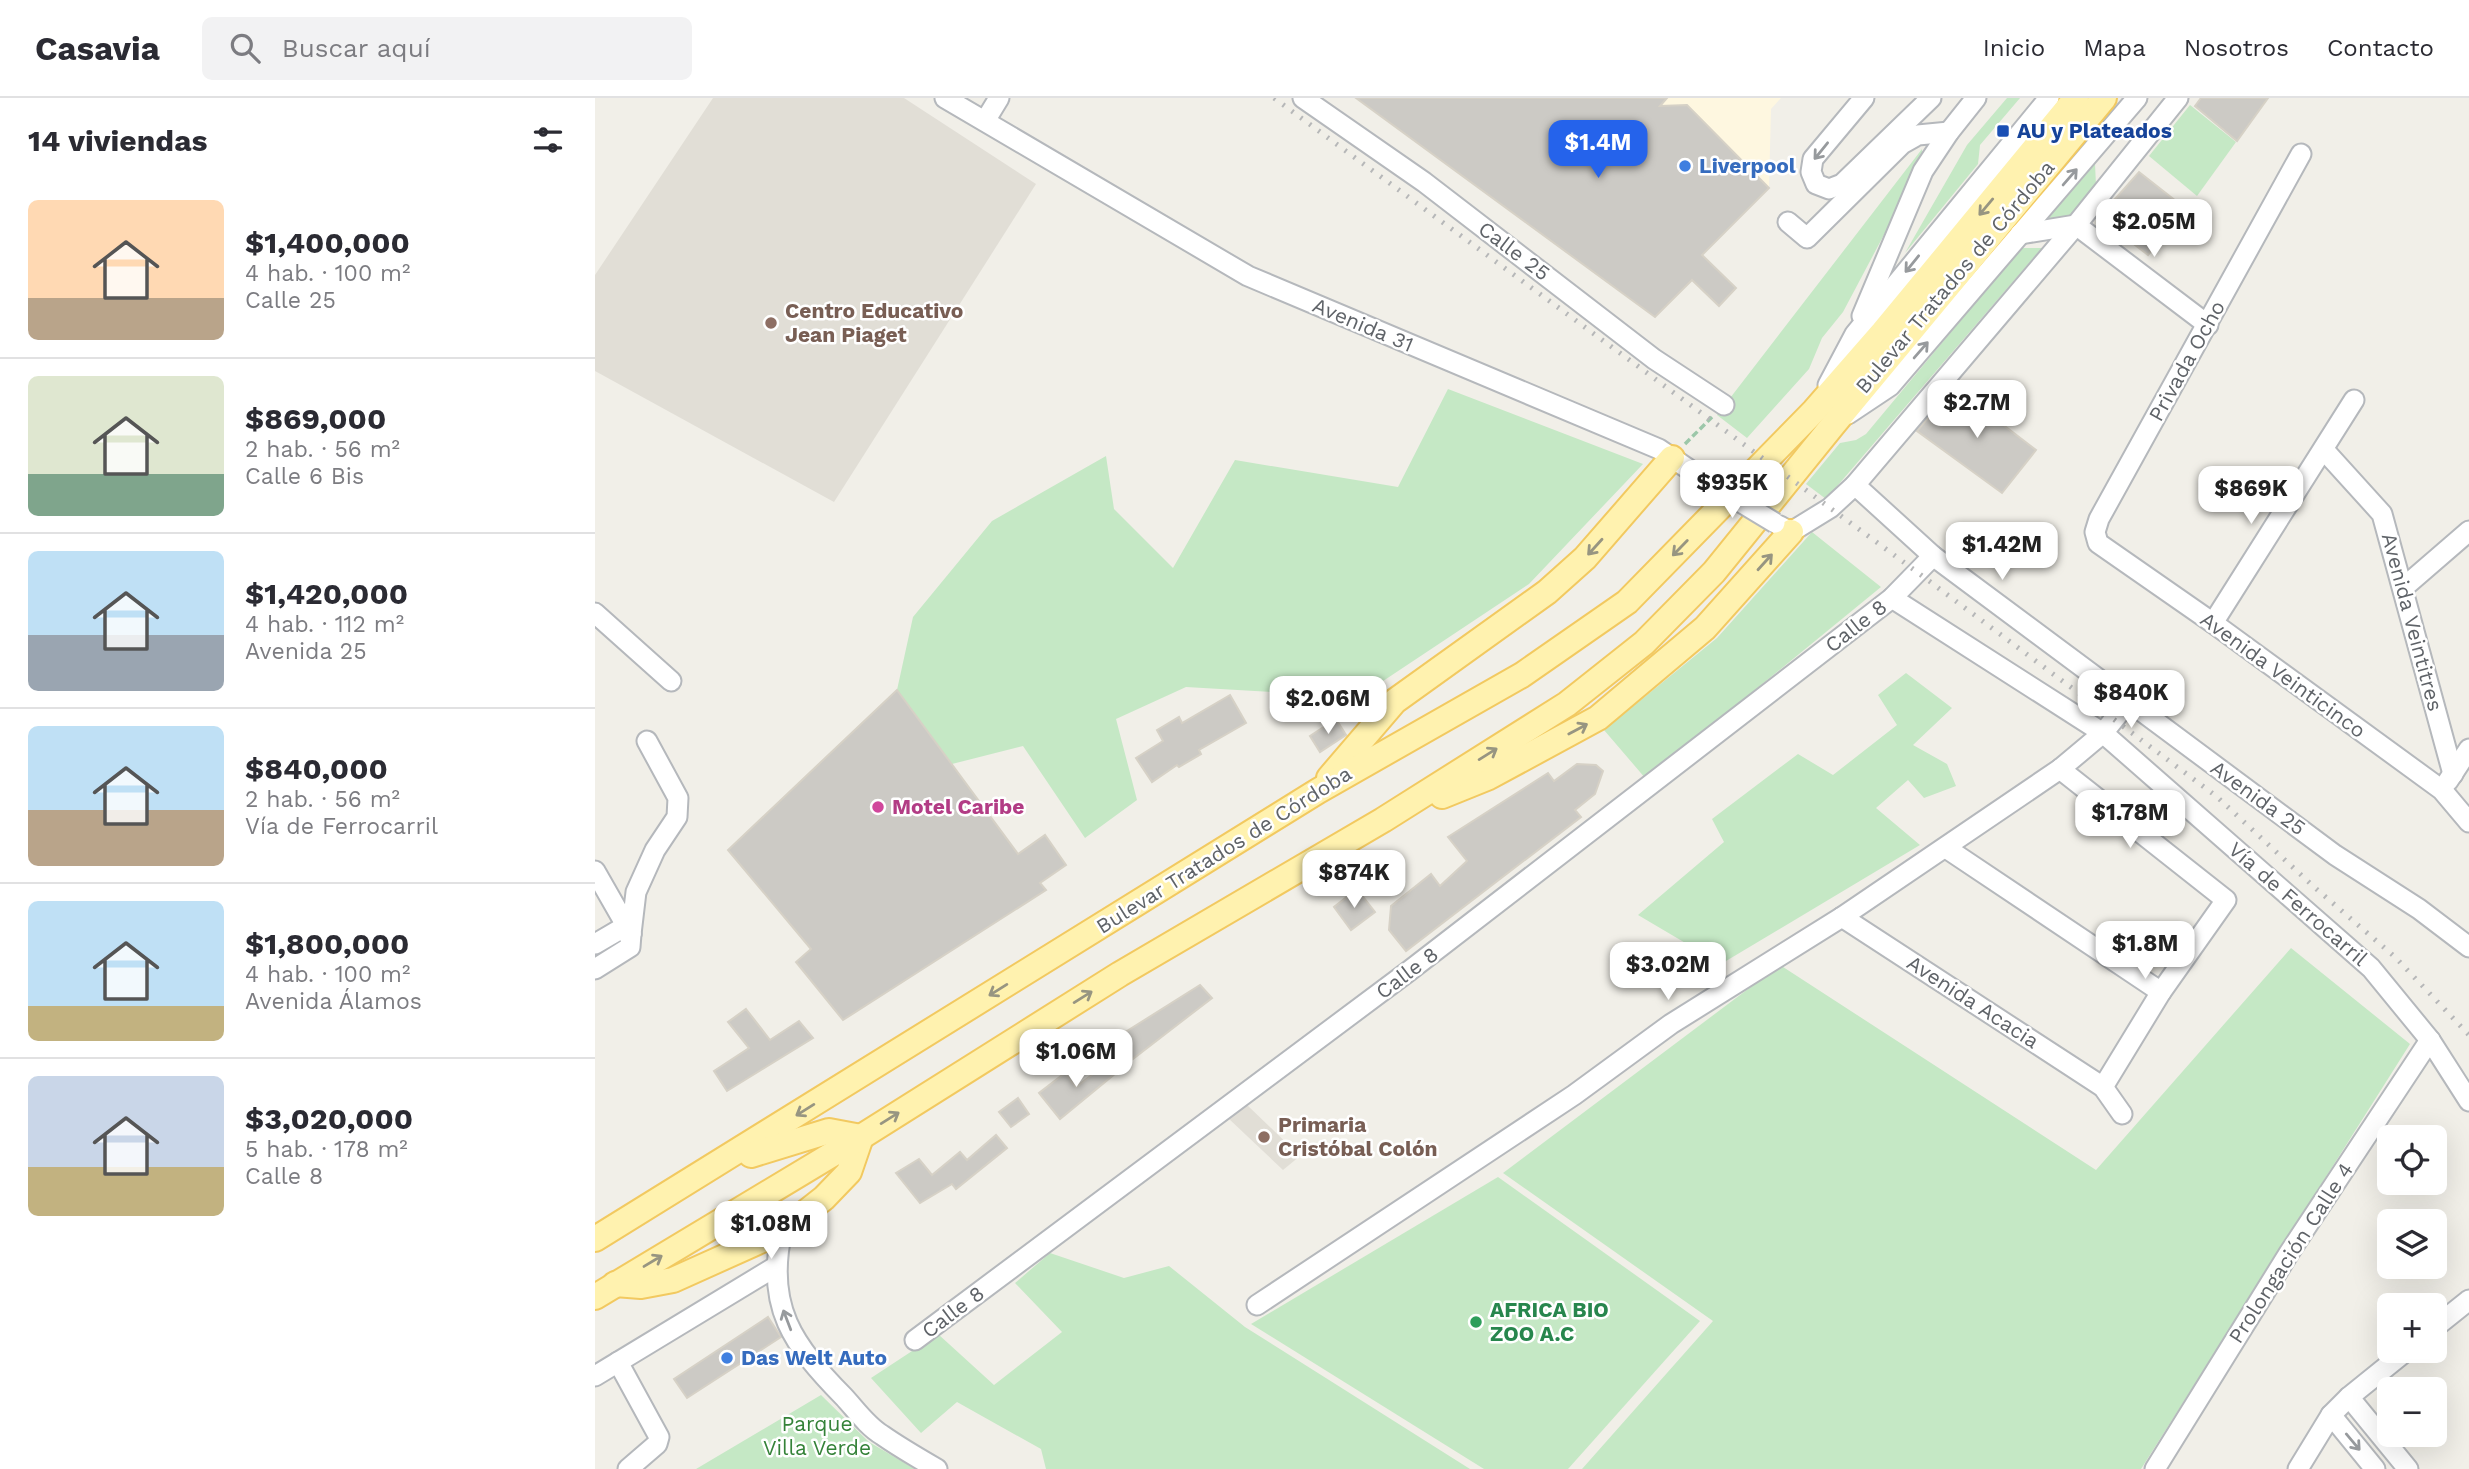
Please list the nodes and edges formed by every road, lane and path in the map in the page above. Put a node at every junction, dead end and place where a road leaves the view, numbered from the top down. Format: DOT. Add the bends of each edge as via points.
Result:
graph roads {
  1 [pos="945,98"];
  2 [pos="999,98"];
  3 [pos="1303,98"];
  4 [pos="1864,98"];
  5 [pos="1931,98"];
  6 [pos="1976,98"];
  7 [pos="2049,98"];
  8 [pos="2076,98"];
  9 [pos="2104,98"];
  10 [pos="2137,98"];
  11 [pos="2178,98"];
  12 [pos="985,121"];
  13 [pos="1949,132"];
  14 [pos="2103,139"];
  15 [pos="2301,154"];
  16 [pos="2114,178"];
  17 [pos="1788,222"];
  18 [pos="2076,225"];
  19 [pos="2020,234"];
  20 [pos="2208,325"];
  21 [pos="1855,334"];
  22 [pos="2354,400"];
  23 [pos="1724,405"];
  24 [pos="1823,418"];
  25 [pos="2324,450"];
  26 [pos="1672,458"];
  27 [pos="1856,485"];
  28 [pos="1783,528"];
  29 [pos="2469,531"];
  30 [pos="2095,532"];
  31 [pos="1933,556"];
  32 [pos="2403,588"];
  33 [pos="1892,598"];
  34 [pos="595,613"];
  35 [pos="2213,624"];
  36 [pos="671,681"];
  37 [pos="2128,702"];
  38 [pos="2103,733"];
  39 [pos="647,741"];
  40 [pos="2469,749"];
  41 [pos="2060,769"];
  42 [pos="2448,782"];
  43 [pos="1318,791"];
  44 [pos="1383,820"];
  45 [pos="2469,822"];
  46 [pos="1946,848"];
  47 [pos="595,871"];
  48 [pos="1842,917"];
  49 [pos="631,934"];
  50 [pos="595,944"];
  51 [pos="2469,947"];
  52 [pos="595,969"];
  53 [pos="2161,992"];
  54 [pos="2430,1040"];
  55 [pos="2103,1087"];
  56 [pos="2469,1101"];
  57 [pos="2122,1114"];
  58 [pos="861,1137"];
  59 [pos="713,1167"];
  60 [pos="782,1231"];
  61 [pos="595,1240"];
  62 [pos="775,1267"];
  63 [pos="605,1290"];
  64 [pos="2469,1300"];
  65 [pos="1257,1305"];
  66 [pos="2447,1318"];
  67 [pos="915,1340"];
  68 [pos="618,1362"];
  69 [pos="2391,1363"];
  70 [pos="595,1376"];
  71 [pos="2349,1397"];
  72 [pos="2330,1415"];
  73 [pos="628,1469"];
  74 [pos="937,1469"];
  75 [pos="2155,1469"];
  76 [pos="2298,1469"];
  77 [pos="2375,1469"];
  78 [pos="2407,1469"];
  1 -- 12 [label="street, Avenida 31"];
  2 -- 12 [label="street"];
  3 -- 23 [label="street, Calle 25" via="1424,182 1654,359"];
  4 -- 5 [label="street, one-way" via="1813,159 1811,172 1816,184 1829,189 1842,184"];
  6 -- 13 [label="street"];
  7 -- 21 [label="street, Bulevar Tratados de Córdoba, one-way"];
  8 -- 24 [label="main road, Bulevar Tratados de Córdoba, one-way" via="1883,332"];
  9 -- 24 [label="main road, Bulevar Tratados de Córdoba"];
  10 -- 14 [label="street, Bulevar Tratados de Córdoba"];
  11 -- 16 [label="street"];
  12 -- 26 [label="street, Avenida 31" via="1248,276"];
  13 -- 17 [label="street" via="1917,135 1902,144 1807,238"];
  13 -- 21 [label="street" via="1923,171"];
  14 -- 16 [label="street"];
  19 -- 14 [label="street, Bulevar Tratados de Córdoba, one-way"];
  15 -- 20 [label="street, Privada Ocho"];
  16 -- 18 [label="street"];
  18 -- 19 [label="street"];
  18 -- 20 [label="street"];
  18 -- 27 [label="street"];
  24 -- 19 [label="street, Bulevar Tratados de Córdoba, one-way" via="1890,386"];
  20 -- 30 [label="street, Privada Ocho" via="2098,519"];
  21 -- 24 [label="street, Bulevar Tratados de Córdoba"];
  22 -- 25 [label="street"];
  23 -- 26 [label="path"];
  24 -- 43 [label="main road, Bulevar Tratados de Córdoba, one-way" via="1627,602 1522,675"];
  44 -- 24 [label="main road, Bulevar Tratados de Córdoba, one-way" via="1567,704 1644,643 1714,572"];
  25 -- 32 [label="street, Avenida Veintitres" via="2382,513"];
  25 -- 35 [label="street"];
  26 -- 28 [label="street, Avenida 31, bridge"];
  26 -- 43 [label="main road, one-way" via="1585,558 1547,592 1395,701"];
  27 -- 28 [label="street" via="1830,508"];
  27 -- 31 [label="street, Avenida 25"];
  44 -- 28 [label="main road, one-way" via="1489,777 1598,718 1705,628"];
  29 -- 32 [label="street"];
  30 -- 35 [label="street, Avenida Veinticinco" via="2098,543"];
  31 -- 33 [label="street"];
  31 -- 37 [label="street, Avenida 25"];
  32 -- 42 [label="street, Avenida Veintitres"];
  33 -- 38 [label="street, Vía de Ferrocarril"];
  33 -- 67 [label="street, Calle 8" via="1409,971"];
  34 -- 36 [label="street"];
  35 -- 42 [label="street, Avenida Veinticinco"];
  37 -- 38 [label="street"];
  37 -- 51 [label="street, Avenida 25"];
  38 -- 41 [label="street"];
  38 -- 54 [label="street, Vía de Ferrocarril" via="2371,968"];
  39 -- 49 [label="street" via="678,798 677,817 636,892"];
  40 -- 42 [label="street"];
  41 -- 46 [label="street"];
  41 -- 53 [label="street" via="2225,900"];
  42 -- 45 [label="street, Avenida Veinticinco"];
  43 -- 59 [label="main road, Bulevar Tratados de Córdoba, one-way"];
  58 -- 44 [label="main road, Bulevar Tratados de Córdoba, one-way" via="1120,974"];
  46 -- 48 [label="street"];
  46 -- 53 [label="street"];
  47 -- 49 [label="street"];
  48 -- 55 [label="street, Avenida Acacia"];
  48 -- 65 [label="street" via="1671,1024 1574,1096"];
  49 -- 50 [label="street" via="619,930"];
  49 -- 52 [label="street" via="630,947"];
  53 -- 55 [label="street"];
  54 -- 56 [label="street, Vía de Ferrocarril"];
  54 -- 75 [label="street, Prolongación Calle 4" via="2289,1253"];
  55 -- 57 [label="street"];
  58 -- 59 [label="main road" via="829,1130"];
  58 -- 60 [label="main road" via="849,1172"];
  63 -- 58 [label="main road, Bulevar Tratados de Córdoba, one-way"];
  59 -- 61 [label="main road, Bulevar Tratados de Córdoba"];
  60 -- 62 [label="street"];
  60 -- 63 [label="main road" via="673,1280"];
  62 -- 68 [label="street"];
  74 -- 62 [label="street, one-way" via="879,1434 816,1369 795,1341 783,1314"];
  64 -- 66 [label="street"];
  68 -- 70 [label="street"];
  68 -- 73 [label="street" via="659,1437"];
  69 -- 71 [label="street"];
  71 -- 72 [label="street"];
  71 -- 78 [label="street"];
  72 -- 76 [label="street"];
  72 -- 77 [label="street, one-way"];
}
